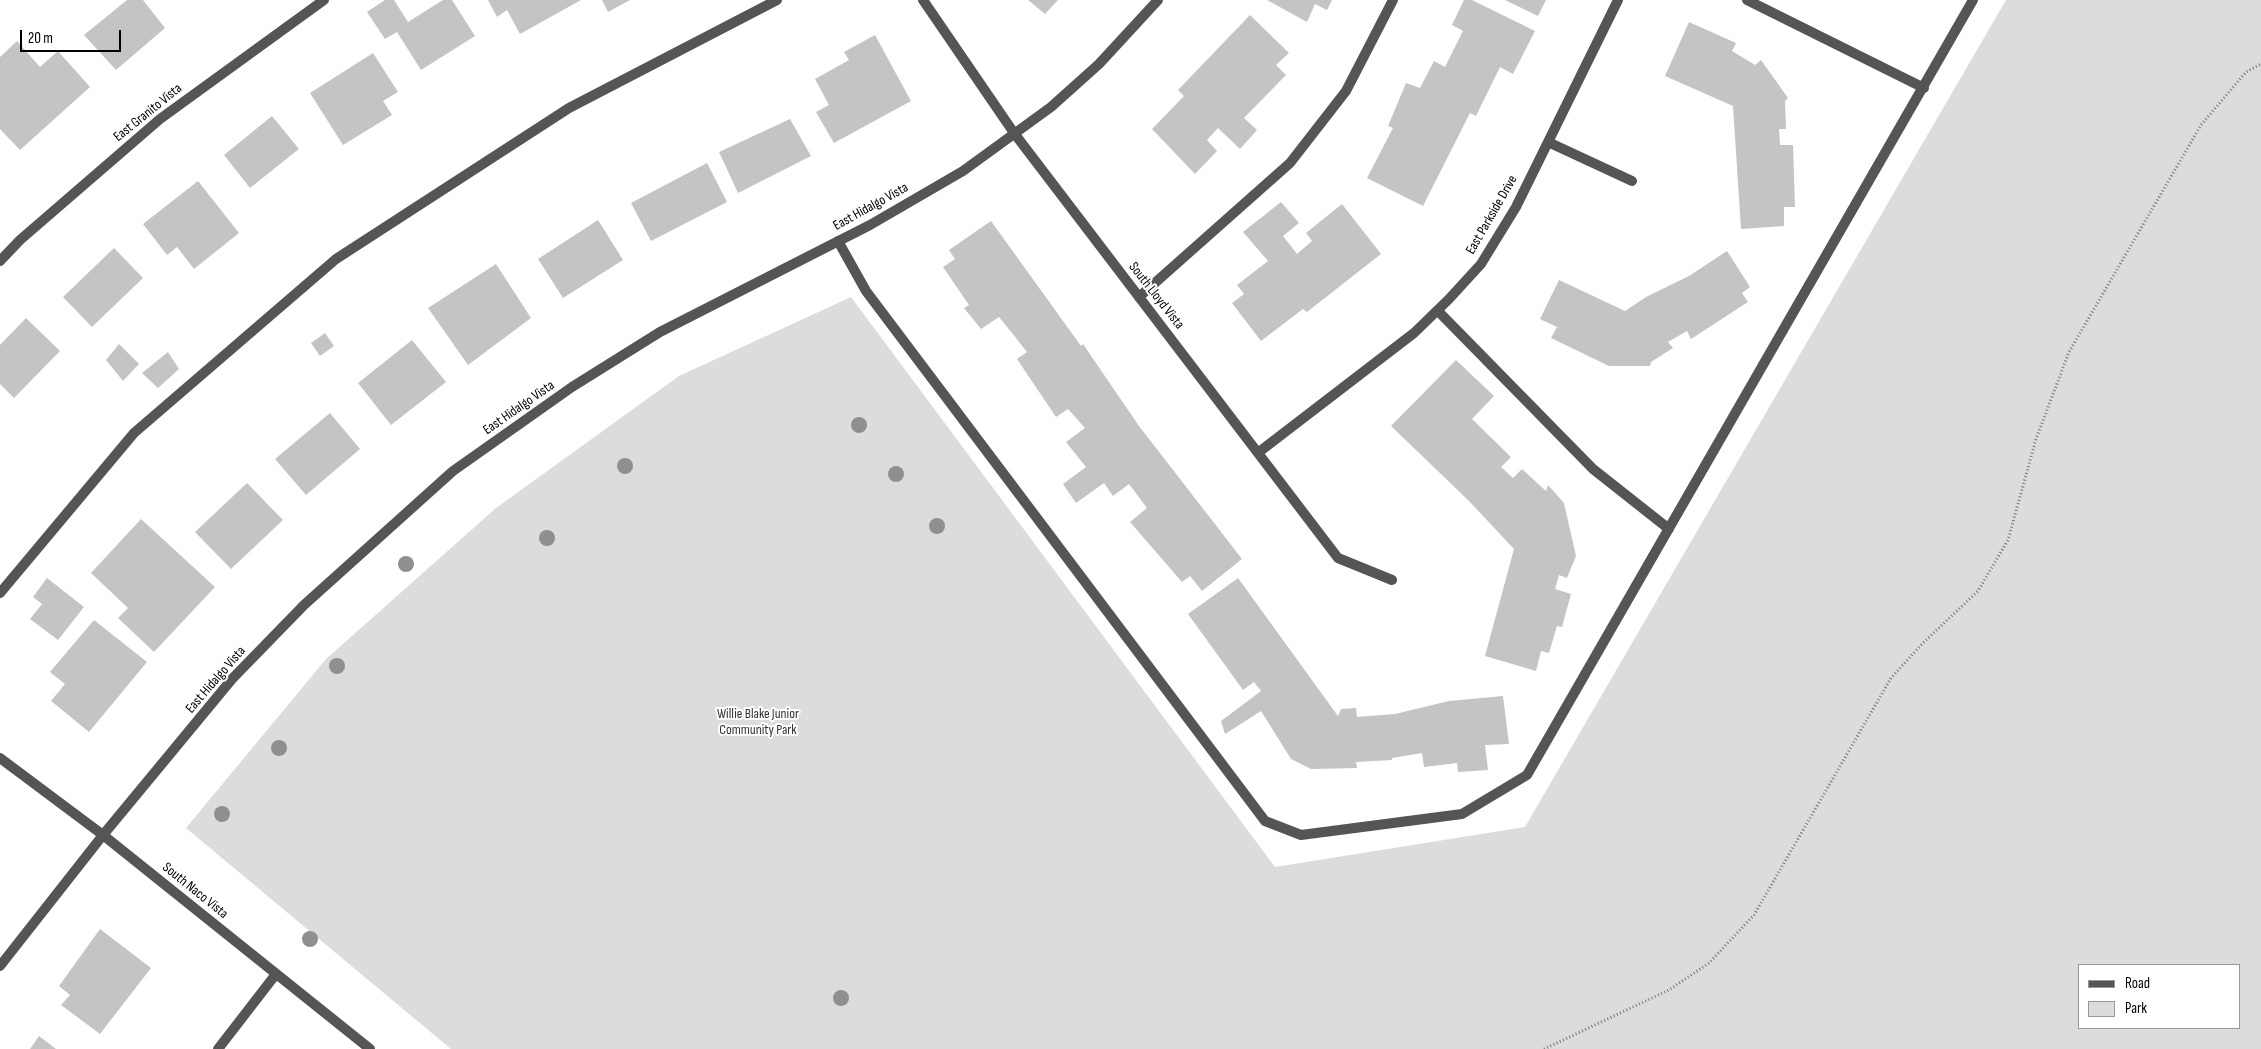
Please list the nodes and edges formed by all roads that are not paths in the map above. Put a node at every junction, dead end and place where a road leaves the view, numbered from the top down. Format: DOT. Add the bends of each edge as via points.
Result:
graph roads {
  1 [pos="324,0"];
  2 [pos="777,0"];
  3 [pos="923,0"];
  4 [pos="1158,0"];
  5 [pos="1393,0"];
  6 [pos="1618,0"];
  7 [pos="1747,0"];
  8 [pos="1973,0"];
  9 [pos="1924,88"];
  10 [pos="1014,133"];
  11 [pos="1548,142"];
  12 [pos="1632,181"];
  13 [pos="838,241"];
  14 [pos="0,261"];
  15 [pos="1139,297"];
  16 [pos="1438,310"];
  17 [pos="1259,452"];
  18 [pos="1669,529"];
  19 [pos="1392,580"];
  20 [pos="0,593"];
  21 [pos="0,758"];
  22 [pos="103,834"];
  23 [pos="0,966"];
  24 [pos="276,974"];
  25 [pos="218,1049"];
  26 [pos="370,1049"];
  1 -- 14 [label="street, East Granito Vista" via="160,119"];
  2 -- 20 [label="street" via="569,108 336,259 134,433"];
  3 -- 10 [label="street, South Lloyd Vista"];
  4 -- 10 [label="street, East Hidalgo Vista" via="1100,64 1051,108"];
  5 -- 15 [label="street" via="1346,91 1290,163"];
  6 -- 11 [label="street, East Parkside Drive"];
  7 -- 9 [label="street"];
  8 -- 9 [label="street"];
  9 -- 18 [label="street"];
  10 -- 13 [label="street, East Hidalgo Vista" via="963,171"];
  10 -- 15 [label="street, South Lloyd Vista"];
  11 -- 12 [label="street"];
  11 -- 16 [label="street, East Parkside Drive" via="1516,207 1481,264"];
  13 -- 18 [label="street" via="866,291 1265,821 1301,835 1462,814 1527,775"];
  13 -- 22 [label="street, East Hidalgo Vista" via="660,332 572,387 453,471 304,605 232,679"];
  15 -- 17 [label="street, South Lloyd Vista"];
  16 -- 17 [label="street, East Parkside Drive" via="1414,333"];
  16 -- 18 [label="street" via="1593,469"];
  17 -- 19 [label="street, South Lloyd Vista" via="1338,558"];
  21 -- 22 [label="street, South Naco Vista"];
  22 -- 23 [label="street, East Hidalgo Vista"];
  22 -- 24 [label="street, South Naco Vista"];
  24 -- 25 [label="street"];
  24 -- 26 [label="street, South Naco Vista"];
}
